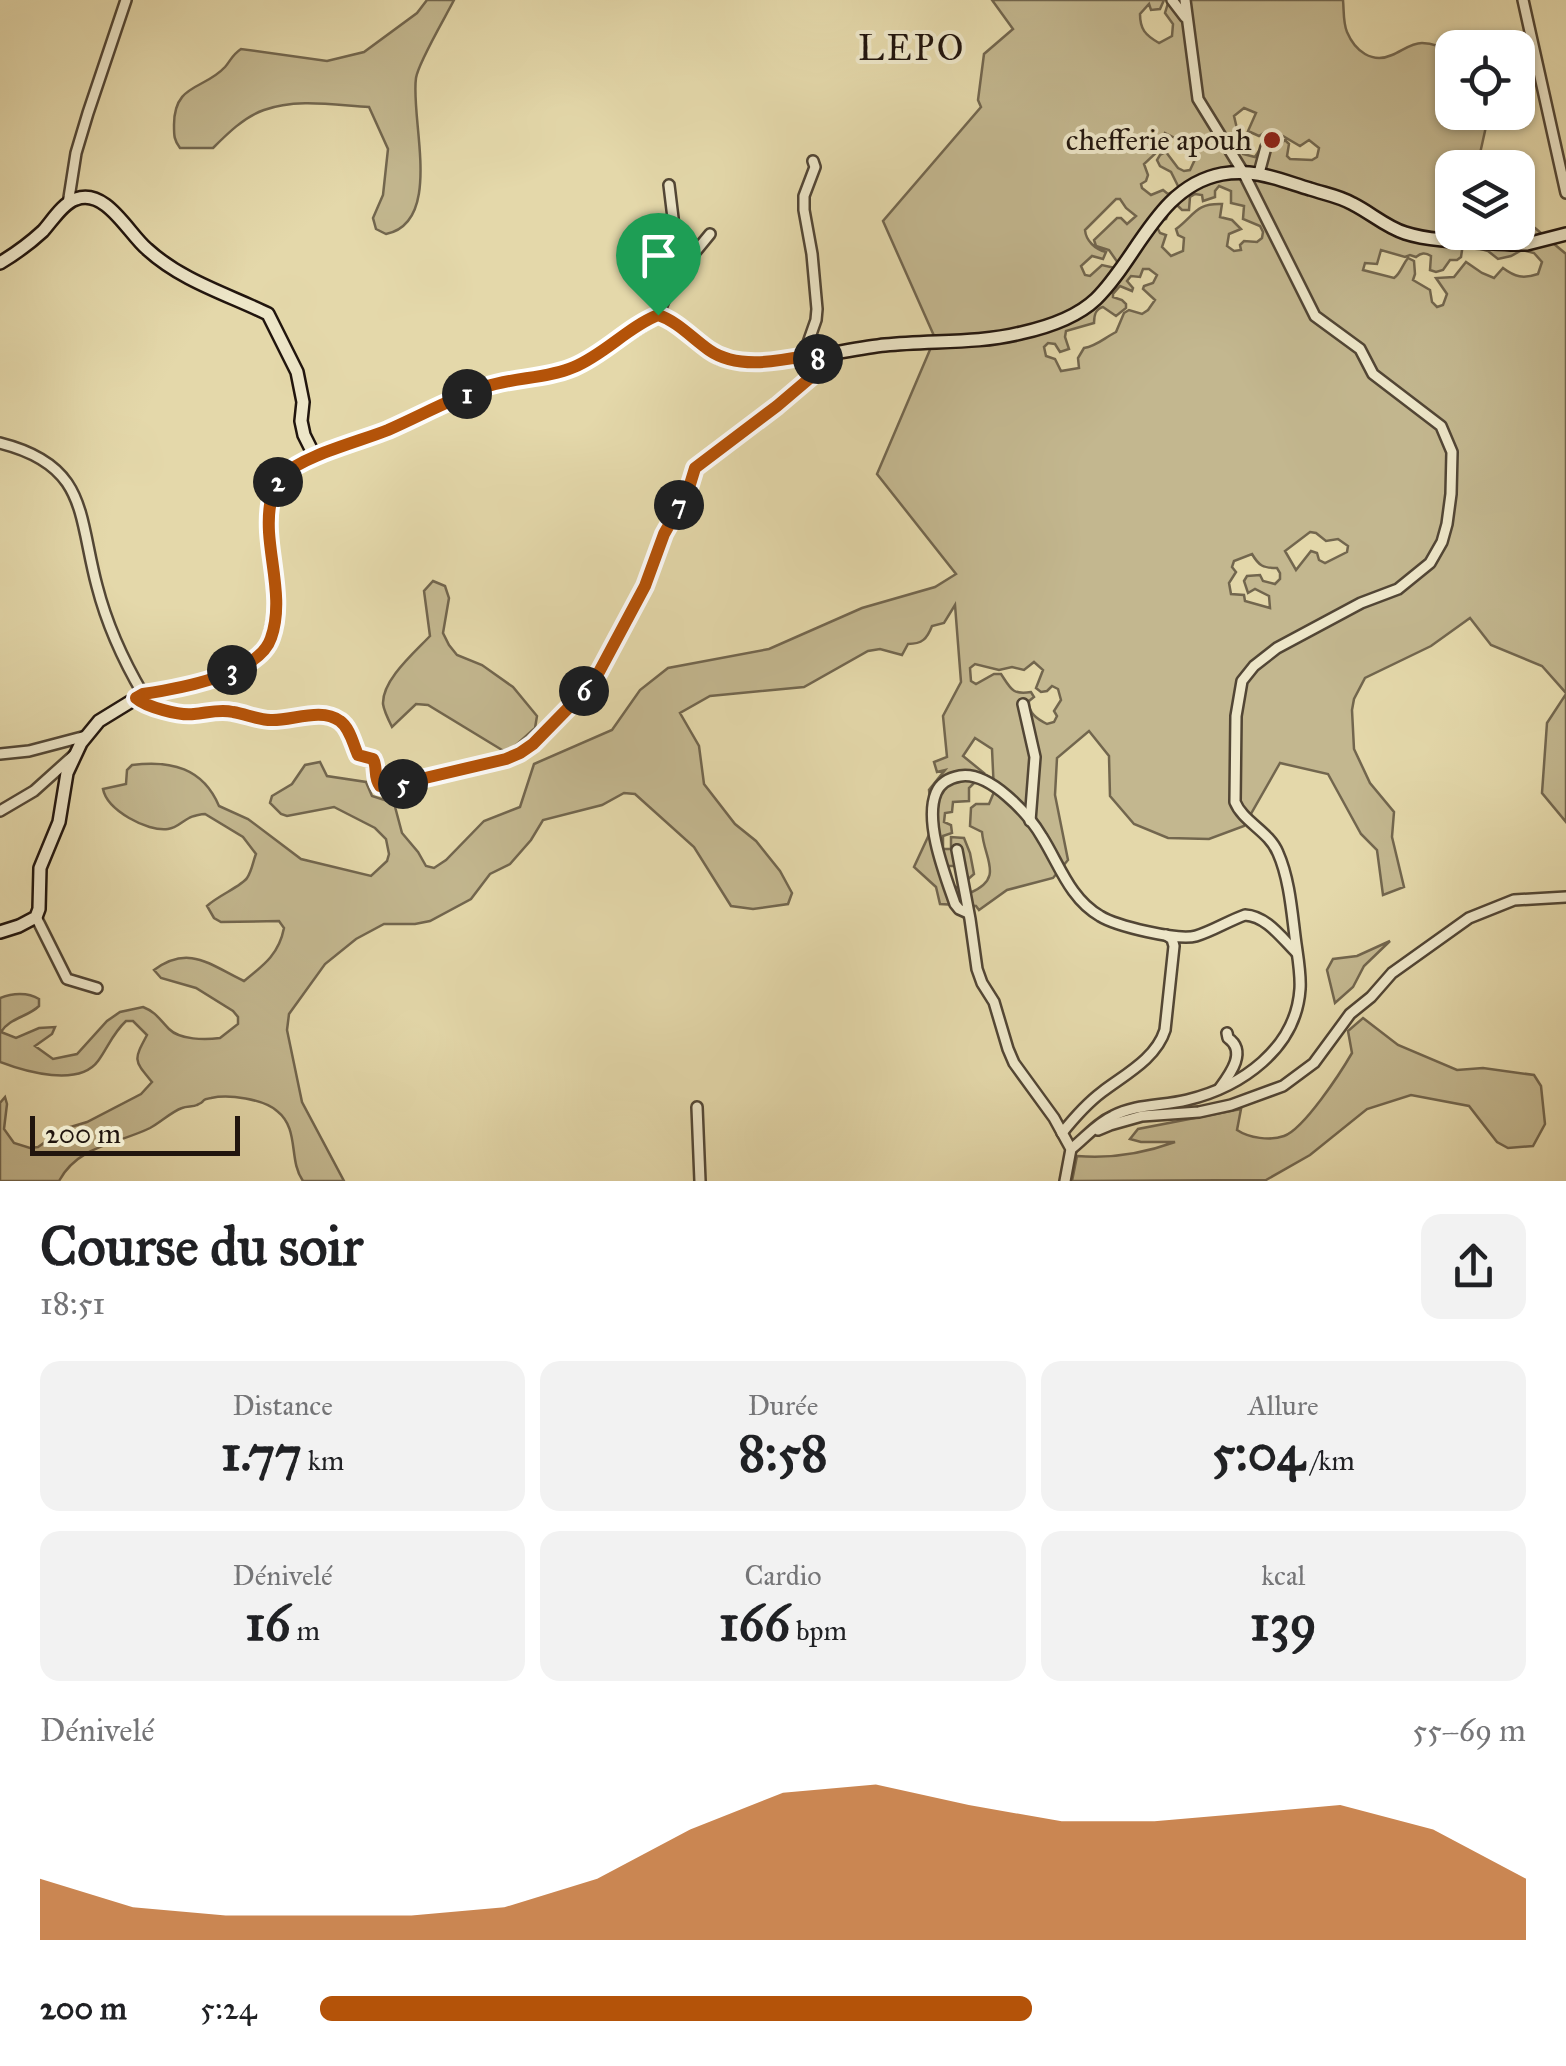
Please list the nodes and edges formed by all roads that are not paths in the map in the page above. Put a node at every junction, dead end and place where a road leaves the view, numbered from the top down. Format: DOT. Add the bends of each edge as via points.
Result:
graph roads {
  1 [pos="126,0"];
  2 [pos="1172,0"];
  3 [pos="1185,0"];
  4 [pos="1523,0"];
  5 [pos="1186,19"];
  6 [pos="1266,147"];
  7 [pos="813,161"];
  8 [pos="1243,172"];
  9 [pos="1259,173"];
  10 [pos="668,185"];
  11 [pos="1566,193"];
  12 [pos="68,204"];
  13 [pos="710,234"];
  14 [pos="1566,234"];
  15 [pos="0,264"];
  16 [pos="682,267"];
  17 [pos="658,315"];
  18 [pos="816,354"];
  19 [pos="802,357"];
  20 [pos="0,443"];
  21 [pos="315,457"];
  22 [pos="139,696"];
  23 [pos="1024,704"];
  24 [pos="86,736"];
  25 [pos="0,754"];
  26 [pos="76,754"];
  27 [pos="0,811"];
  28 [pos="1030,821"];
  29 [pos="957,850"];
  30 [pos="1566,897"];
  31 [pos="968,912"];
  32 [pos="36,917"];
  33 [pos="0,932"];
  34 [pos="1165,934"];
  35 [pos="1298,953"];
  36 [pos="97,988"];
  37 [pos="1227,1032"];
  38 [pos="1218,1090"];
  39 [pos="697,1108"];
  40 [pos="1062,1133"];
  41 [pos="1086,1136"];
  42 [pos="1071,1149"];
  43 [pos="700,1181"];
  44 [pos="1066,1181"];
  1 -- 12 [label="street" via="76,152"];
  2 -- 5 [label="street"];
  3 -- 5 [label="street"];
  4 -- 11 [label="street"];
  5 -- 8 [label="street" via="1198,100"];
  6 -- 9 [label="street"];
  7 -- 19 [label="street" via="804,210 816,320"];
  8 -- 9 [label="street"];
  8 -- 18 [label="street" via="1210,177 1181,192 1100,295 1063,320 992,339"];
  8 -- 35 [label="street" via="1315,316 1360,349 1373,374 1441,426 1452,452 1447,524 1430,563 1398,589 1277,648 1246,674 1239,689 1234,802 1278,852"];
  9 -- 14 [label="street" via="1348,201 1408,234 1511,244"];
  10 -- 16 [label="street"];
  12 -- 15 [label="street"];
  12 -- 21 [label="street" via="97,200 167,265 268,314 297,372 301,421"];
  13 -- 16 [label="street"];
  16 -- 17 [label="street"];
  17 -- 19 [label="street" via="725,359"];
  17 -- 21 [label="street" via="577,366 482,388"];
  18 -- 19 [label="street"];
  18 -- 22 [label="street" via="817,372 695,468 645,586 599,672 520,753 380,786 373,759 358,755 338,719 272,720 207,710 190,715 148,706"];
  20 -- 22 [label="street" via="34,453 72,492 112,634"];
  21 -- 22 [label="street" via="284,474 270,504 276,610 265,650 194,685"];
  22 -- 24 [label="street"];
  23 -- 28 [label="street" via="1035,757"];
  24 -- 25 [label="street"];
  24 -- 26 [label="street"];
  26 -- 27 [label="street"];
  26 -- 32 [label="street" via="40,868"];
  28 -- 31 [label="street" via="990,782 963,775 938,787 932,812 938,852 955,904"];
  28 -- 34 [label="street" via="1066,881 1096,914"];
  29 -- 31 [label="street"];
  30 -- 41 [label="street" via="1503,903 1443,935 1384,981 1314,1063 1282,1086 1231,1105 1142,1116"];
  31 -- 40 [label="street" via="976,969 1008,1050"];
  32 -- 33 [label="street"];
  32 -- 36 [label="street" via="67,979"];
  34 -- 35 [label="street" via="1194,937 1253,915"];
  34 -- 40 [label="street" via="1174,946 1160,1042"];
  35 -- 38 [label="street" via="1300,988 1284,1035 1258,1067"];
  37 -- 38 [label="street" via="1238,1049 1232,1073"];
  38 -- 41 [label="street" via="1120,1112"];
  39 -- 43 [label="street"];
  40 -- 42 [label="street"];
  41 -- 42 [label="street"];
  42 -- 44 [label="street"];
}
